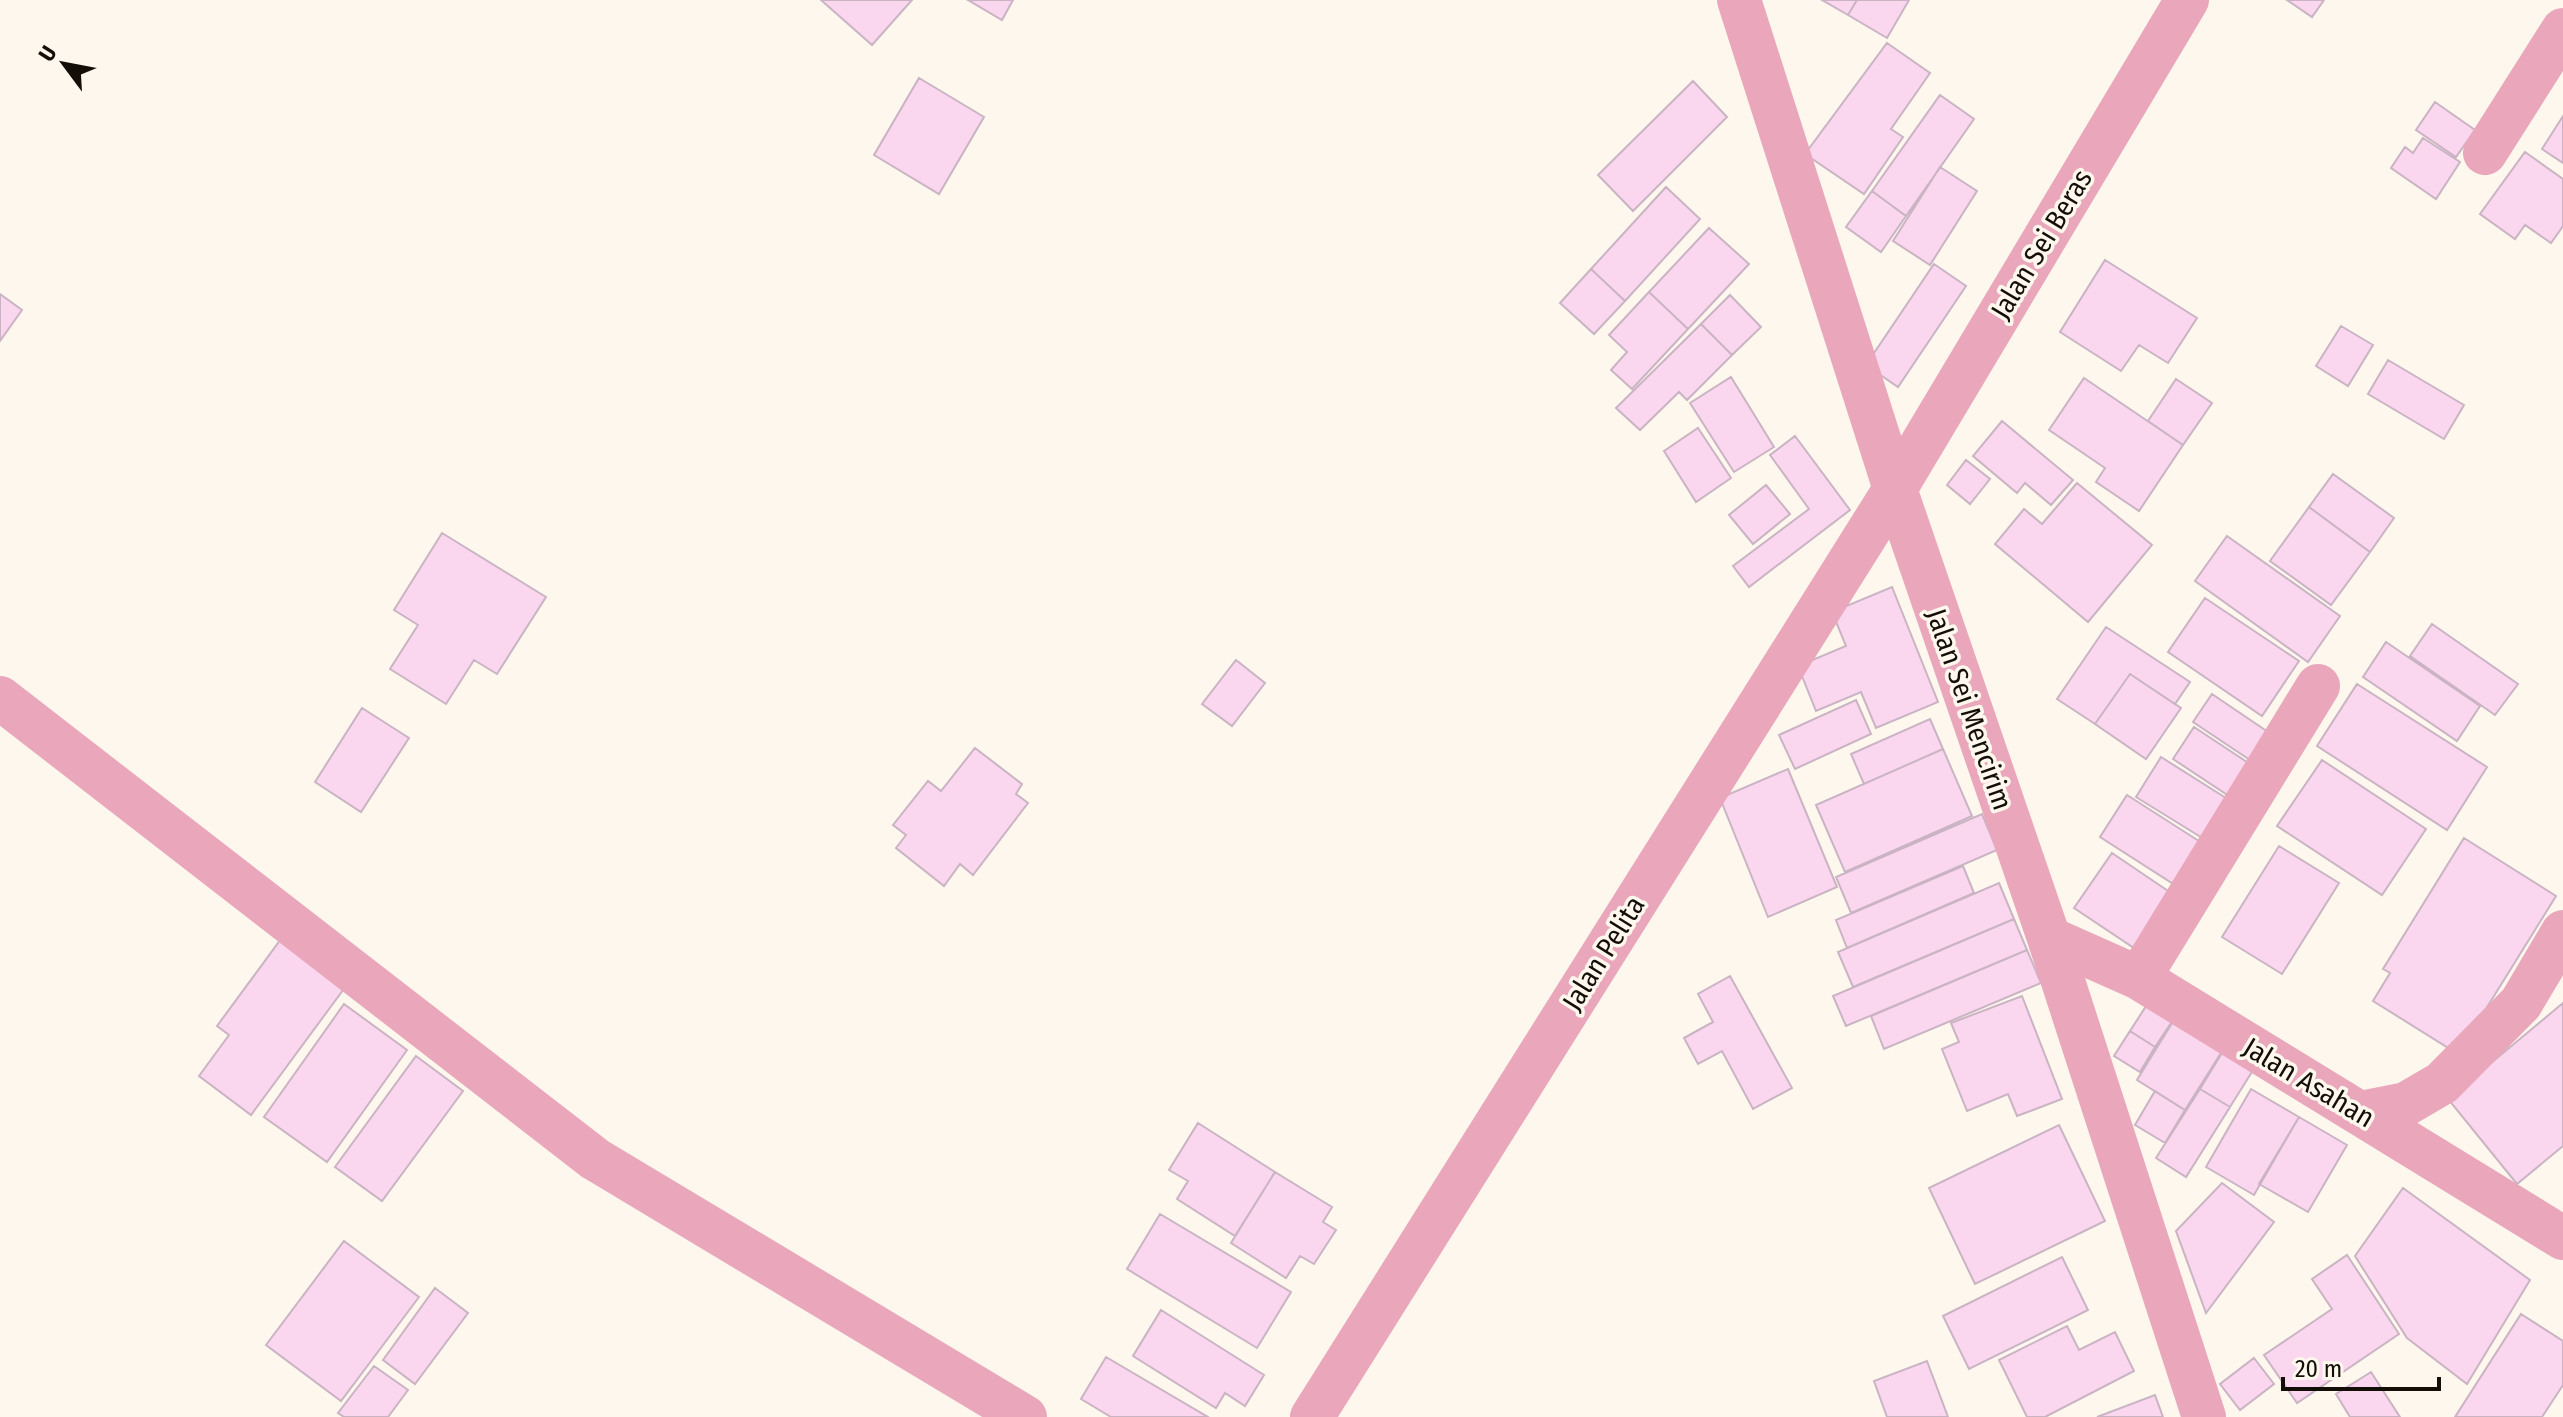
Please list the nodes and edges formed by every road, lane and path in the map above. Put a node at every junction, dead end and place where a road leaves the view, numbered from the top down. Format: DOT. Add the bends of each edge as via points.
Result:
graph roads {
  1 [pos="1739,0"];
  2 [pos="2187,0"];
  3 [pos="2563,30"];
  4 [pos="2485,153"];
  5 [pos="1895,489"];
  6 [pos="2318,686"];
  7 [pos="0,698"];
  8 [pos="2563,932"];
  9 [pos="2049,938"];
  10 [pos="2139,978"];
  11 [pos="2360,1113"];
  12 [pos="2563,1238"];
  13 [pos="1025,1417"];
  14 [pos="1312,1417"];
  15 [pos="2204,1417"];
  1 -- 5 [label="street, Jalan Sei Mencirim"];
  2 -- 5 [label="street, Jalan Sei Beras"];
  3 -- 4 [label="street"];
  5 -- 9 [label="street, Jalan Sei Mencirim"];
  5 -- 14 [label="street, Jalan Pelita"];
  6 -- 10 [label="street"];
  7 -- 13 [label="street" via="595,1159"];
  8 -- 11 [label="street" via="2521,1003 2442,1083 2406,1104"];
  9 -- 10 [label="street, Jalan Asahan"];
  9 -- 15 [label="street, Jalan Sei Mencirim"];
  10 -- 11 [label="street, Jalan Asahan"];
  11 -- 12 [label="street, Jalan Asahan"];
}
